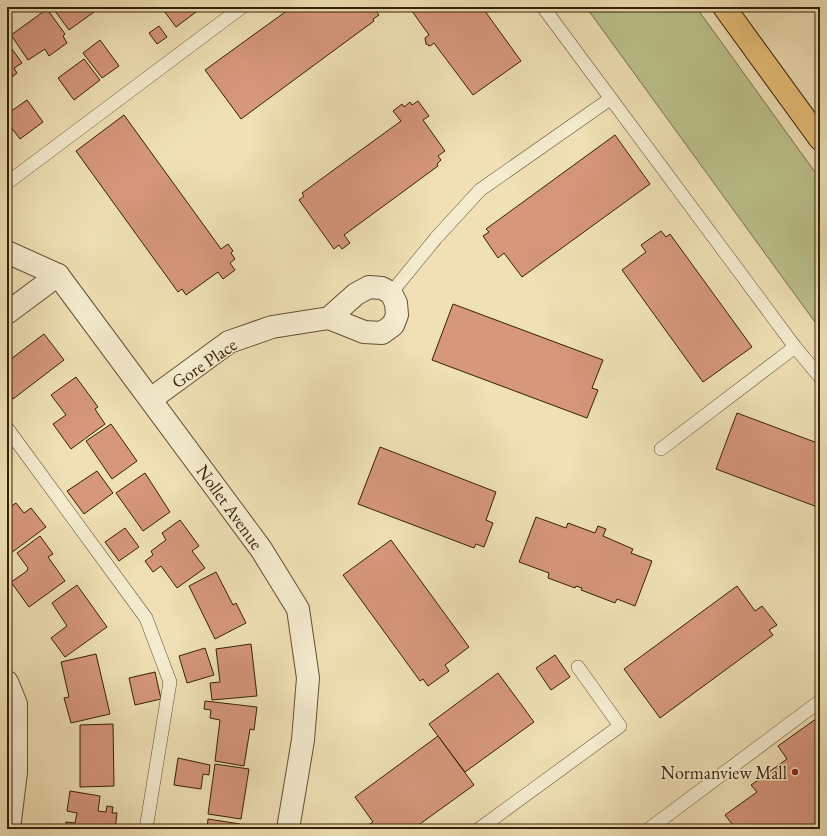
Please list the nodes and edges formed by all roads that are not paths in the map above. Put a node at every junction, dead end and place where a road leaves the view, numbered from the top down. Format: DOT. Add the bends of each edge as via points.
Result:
graph roads {
  1 [pos="242,7"];
  2 [pos="543,7"];
  3 [pos="724,7"];
  4 [pos="610,99"];
  5 [pos="820,139"];
  6 [pos="7,183"];
  7 [pos="7,252"];
  8 [pos="58,274"];
  9 [pos="391,293"];
  10 [pos="7,313"];
  11 [pos="330,318"];
  12 [pos="795,347"];
  13 [pos="820,377"];
  14 [pos="151,399"];
  15 [pos="7,428"];
  16 [pos="661,449"];
  17 [pos="578,667"];
  18 [pos="7,682"];
  19 [pos="820,701"];
  20 [pos="9,829"];
  21 [pos="146,829"];
  22 [pos="288,829"];
  23 [pos="479,829"];
  24 [pos="649,829"];
  1 -- 6 [label="lane"];
  2 -- 4 [label="lane"];
  3 -- 5 [label="main road"];
  4 -- 9 [label="lane" via="480,190"];
  4 -- 12 [label="lane"];
  7 -- 8 [label="street"];
  8 -- 10 [label="street"];
  8 -- 14 [label="street, Nollet Avenue"];
  9 -- 11 [label="street" via="382,288 369,286 356,294"];
  9 -- 11 [label="street" via="396,303 397,314 393,325 382,333 364,332"];
  11 -- 14 [label="street, Gore Place" via="272,327 229,342"];
  12 -- 13 [label="lane"];
  12 -- 16 [label="lane"];
  14 -- 22 [label="street, Nollet Avenue" via="261,548 298,609 308,678 303,740"];
  15 -- 21 [label="lane" via="146,618 170,682"];
  17 -- 23 [label="lane" via="620,726"];
  18 -- 20 [label="street" via="16,704 16,772"];
  19 -- 24 [label="lane"];
}
